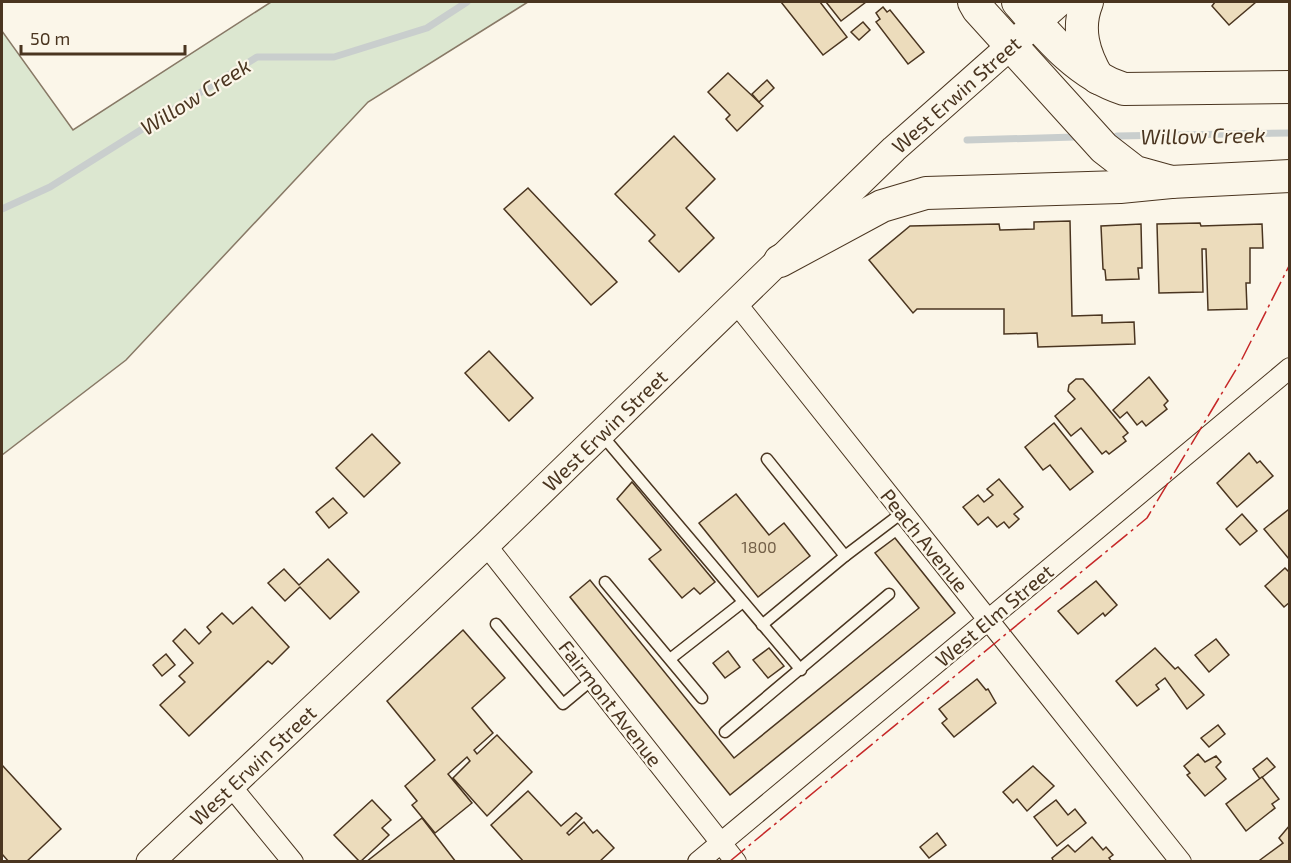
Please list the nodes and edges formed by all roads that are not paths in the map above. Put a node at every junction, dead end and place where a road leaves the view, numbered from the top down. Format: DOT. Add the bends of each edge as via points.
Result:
graph roads {
  1 [pos="974,2"];
  2 [pos="1059,2"];
  3 [pos="1088,2"];
  4 [pos="1026,12"];
  5 [pos="1010,43"];
  6 [pos="1099,79"];
  7 [pos="1290,87"];
  8 [pos="1290,176"];
  9 [pos="1172,182"];
  10 [pos="780,261"];
  11 [pos="736,303"];
  12 [pos="1290,368"];
  13 [pos="601,434"];
  14 [pos="767,459"];
  15 [pos="903,512"];
  16 [pos="486,545"];
  17 [pos="845,556"];
  18 [pos="605,582"];
  19 [pos="889,594"];
  20 [pos="743,602"];
  21 [pos="989,620"];
  22 [pos="496,624"];
  23 [pos="762,625"];
  24 [pos="670,659"];
  25 [pos="801,670"];
  26 [pos="592,679"];
  27 [pos="702,698"];
  28 [pos="725,732"];
  29 [pos="230,785"];
  30 [pos="721,842"];
  31 [pos="150,861"];
  32 [pos="293,861"];
  33 [pos="698,861"];
  34 [pos="736,861"];
  35 [pos="1181,861"];
  1 -- 5 [label="main road"];
  2 -- 4 [label="main road, West Erwin Street"];
  3 -- 6 [label="main road" via="1082,37 1088,62"];
  4 -- 5 [label="main road, West Erwin Street"];
  4 -- 6 [label="main road" via="1065,53"];
  5 -- 9 [label="main road" via="1118,161 1135,172"];
  5 -- 10 [label="main road, West Erwin Street"];
  6 -- 7 [label="main road" via="1134,91"];
  8 -- 9 [label="main road"];
  9 -- 10 [label="main road" via="926,193 882,206"];
  10 -- 11 [label="main road, West Erwin Street"];
  11 -- 13 [label="main road, West Erwin Street"];
  11 -- 15 [label="street, Peach Avenue"];
  12 -- 21 [label="street, West Elm Street"];
  13 -- 16 [label="main road, West Erwin Street"];
  13 -- 20 [label="lane"];
  14 -- 17 [label="lane"];
  15 -- 17 [label="lane"];
  15 -- 21 [label="street, Peach Avenue"];
  16 -- 26 [label="street, Fairmont Avenue"];
  16 -- 29 [label="main road, West Erwin Street"];
  17 -- 23 [label="lane"];
  18 -- 24 [label="lane"];
  19 -- 25 [label="lane"];
  20 -- 23 [label="lane"];
  20 -- 24 [label="lane"];
  21 -- 30 [label="street, West Elm Street"];
  21 -- 35 [label="street, Peach Avenue"];
  22 -- 26 [label="lane" via="563,704"];
  23 -- 25 [label="lane"];
  24 -- 27 [label="lane"];
  25 -- 28 [label="lane"];
  26 -- 30 [label="street, Fairmont Avenue"];
  29 -- 31 [label="main road, West Erwin Street"];
  29 -- 32 [label="street"];
  30 -- 33 [label="street, West Elm Street"];
  30 -- 34 [label="street, Fairmont Avenue"];
}
